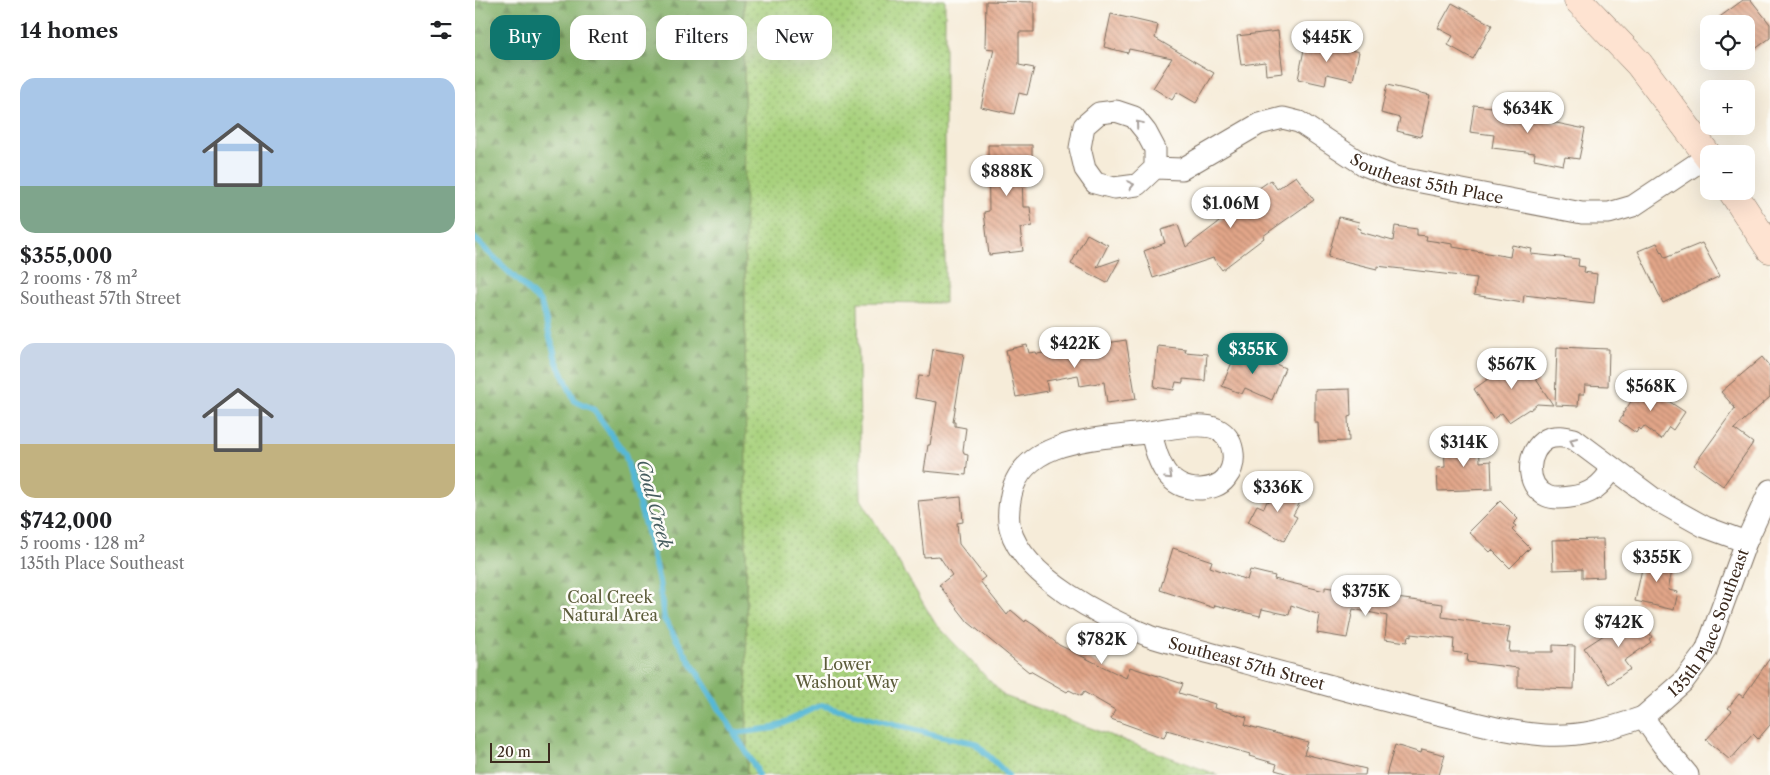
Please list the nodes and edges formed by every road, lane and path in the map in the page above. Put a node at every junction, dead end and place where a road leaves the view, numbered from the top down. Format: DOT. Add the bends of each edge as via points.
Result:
graph roads {
  1 [pos="1578,0"];
  2 [pos="1700,145"];
  3 [pos="1700,161"];
  4 [pos="1155,168"];
  5 [pos="1737,200"];
  6 [pos="1770,249"];
  7 [pos="1151,432"];
  8 [pos="1613,468"];
  9 [pos="1770,490"];
  10 [pos="1746,542"];
  11 [pos="1643,717"];
  12 [pos="1689,775"];
  1 -- 2 [label="main road" via="1639,64"];
  3 -- 4 [label="street, Southeast 55th Place" via="1633,206 1609,213 1582,213 1395,177 1364,166 1299,122 1283,118 1259,124 1182,168"];
  5 -- 6 [label="main road"];
  7 -- 11 [label="street, Southeast 57th Street" via="1067,443 1043,453 1025,466 1013,484 1008,508 1010,528 1020,550 1045,578 1097,611 1152,637 1391,703 1514,732 1580,735"];
  8 -- 10 [label="street" via="1679,513 1705,527"];
  9 -- 10 [label="street, 135th Place Southeast"];
  10 -- 11 [label="street, 135th Place Southeast" via="1706,651 1683,682"];
  11 -- 12 [label="street"];
}
